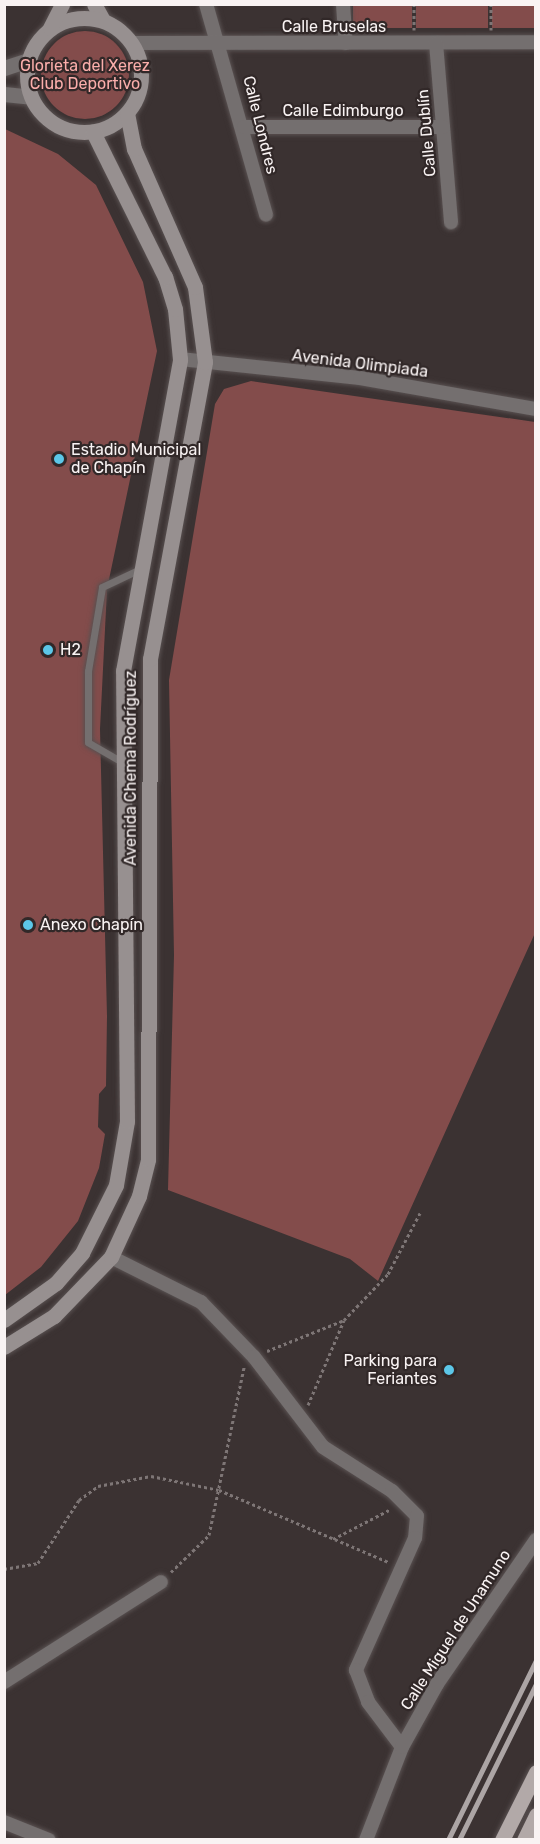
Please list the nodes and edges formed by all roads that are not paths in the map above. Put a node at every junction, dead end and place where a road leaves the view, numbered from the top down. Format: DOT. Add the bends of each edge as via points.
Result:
graph roads {
  1 [pos="62,4"];
  2 [pos="94,4"];
  3 [pos="207,4"];
  4 [pos="343,4"];
  5 [pos="103,20"];
  6 [pos="49,29"];
  7 [pos="536,42"];
  8 [pos="133,43"];
  9 [pos="221,43"];
  10 [pos="346,43"];
  11 [pos="436,43"];
  12 [pos="29,60"];
  13 [pos="4,68"];
  14 [pos="4,94"];
  15 [pos="31,97"];
  16 [pos="127,114"];
  17 [pos="244,127"];
  18 [pos="443,127"];
  19 [pos="93,132"];
  20 [pos="266,215"];
  21 [pos="451,222"];
  22 [pos="180,359"];
  23 [pos="205,362"];
  24 [pos="536,409"];
  25 [pos="140,569"];
  26 [pos="122,762"];
  27 [pos="111,1257"];
  28 [pos="4,1320"];
  29 [pos="4,1347"];
  30 [pos="536,1540"];
  31 [pos="161,1582"];
  32 [pos="4,1682"];
  33 [pos="402,1747"];
  34 [pos="536,1772"];
  35 [pos="536,1815"];
  36 [pos="4,1822"];
  37 [pos="49,1839"];
  38 [pos="366,1839"];
  39 [pos="502,1839"];
  40 [pos="524,1839"];
  1 -- 6 [label="main road"];
  2 -- 5 [label="main road"];
  3 -- 9 [label="street, Calle Londres"];
  4 -- 10 [label="street"];
  5 -- 6 [label="main road" via="66,20"];
  5 -- 8 [label="main road"];
  6 -- 12 [label="main road"];
  7 -- 11 [label="street, Calle Bruselas"];
  8 -- 9 [label="street, Calle Bruselas"];
  8 -- 16 [label="main road" via="142,79"];
  9 -- 10 [label="street, Calle Bruselas"];
  9 -- 17 [label="street, Calle Londres"];
  10 -- 11 [label="street, Calle Bruselas"];
  11 -- 18 [label="street, Calle Dublín"];
  12 -- 13 [label="street"];
  12 -- 15 [label="main road"];
  14 -- 15 [label="street"];
  15 -- 19 [label="main road" via="56,125"];
  16 -- 19 [label="main road"];
  16 -- 23 [label="main road, Avenida Chema Rodríguez" via="134,149 195,287"];
  17 -- 18 [label="street, Calle Edimburgo"];
  17 -- 20 [label="street, Calle Londres"];
  18 -- 21 [label="street, Calle Dublín"];
  19 -- 22 [label="main road, Avenida Chema Rodríguez" via="165,277 175,309"];
  22 -- 23 [label="street, Avenida Olimpiada"];
  22 -- 25 [label="main road, Avenida Chema Rodríguez"];
  23 -- 24 [label="street, Avenida Olimpiada" via="360,378"];
  23 -- 27 [label="main road, Avenida Chema Rodríguez" via="150,659 148,1160 139,1197"];
  25 -- 26 [label="main road, Avenida Chema Rodríguez" via="123,671"];
  25 -- 26 [label="lane" via="102,587 88,671 88,742"];
  26 -- 28 [label="main road, Avenida Chema Rodríguez" via="124,1151 106,1211 82,1253 56,1283"];
  27 -- 29 [label="main road, Avenida Chema Rodríguez" via="54,1316"];
  27 -- 33 [label="street" via="176,1285 251,1353 303,1427 323,1447 406,1502 417,1516 415,1538 356,1671 368,1702"];
  30 -- 33 [label="street, Calle Miguel de Unamuno" via="437,1684"];
  31 -- 32 [label="street"];
  33 -- 38 [label="street, Calle Miguel de Unamuno"];
  34 -- 39 [label="main road"];
  35 -- 40 [label="main road"];
  36 -- 37 [label="street"];
}
